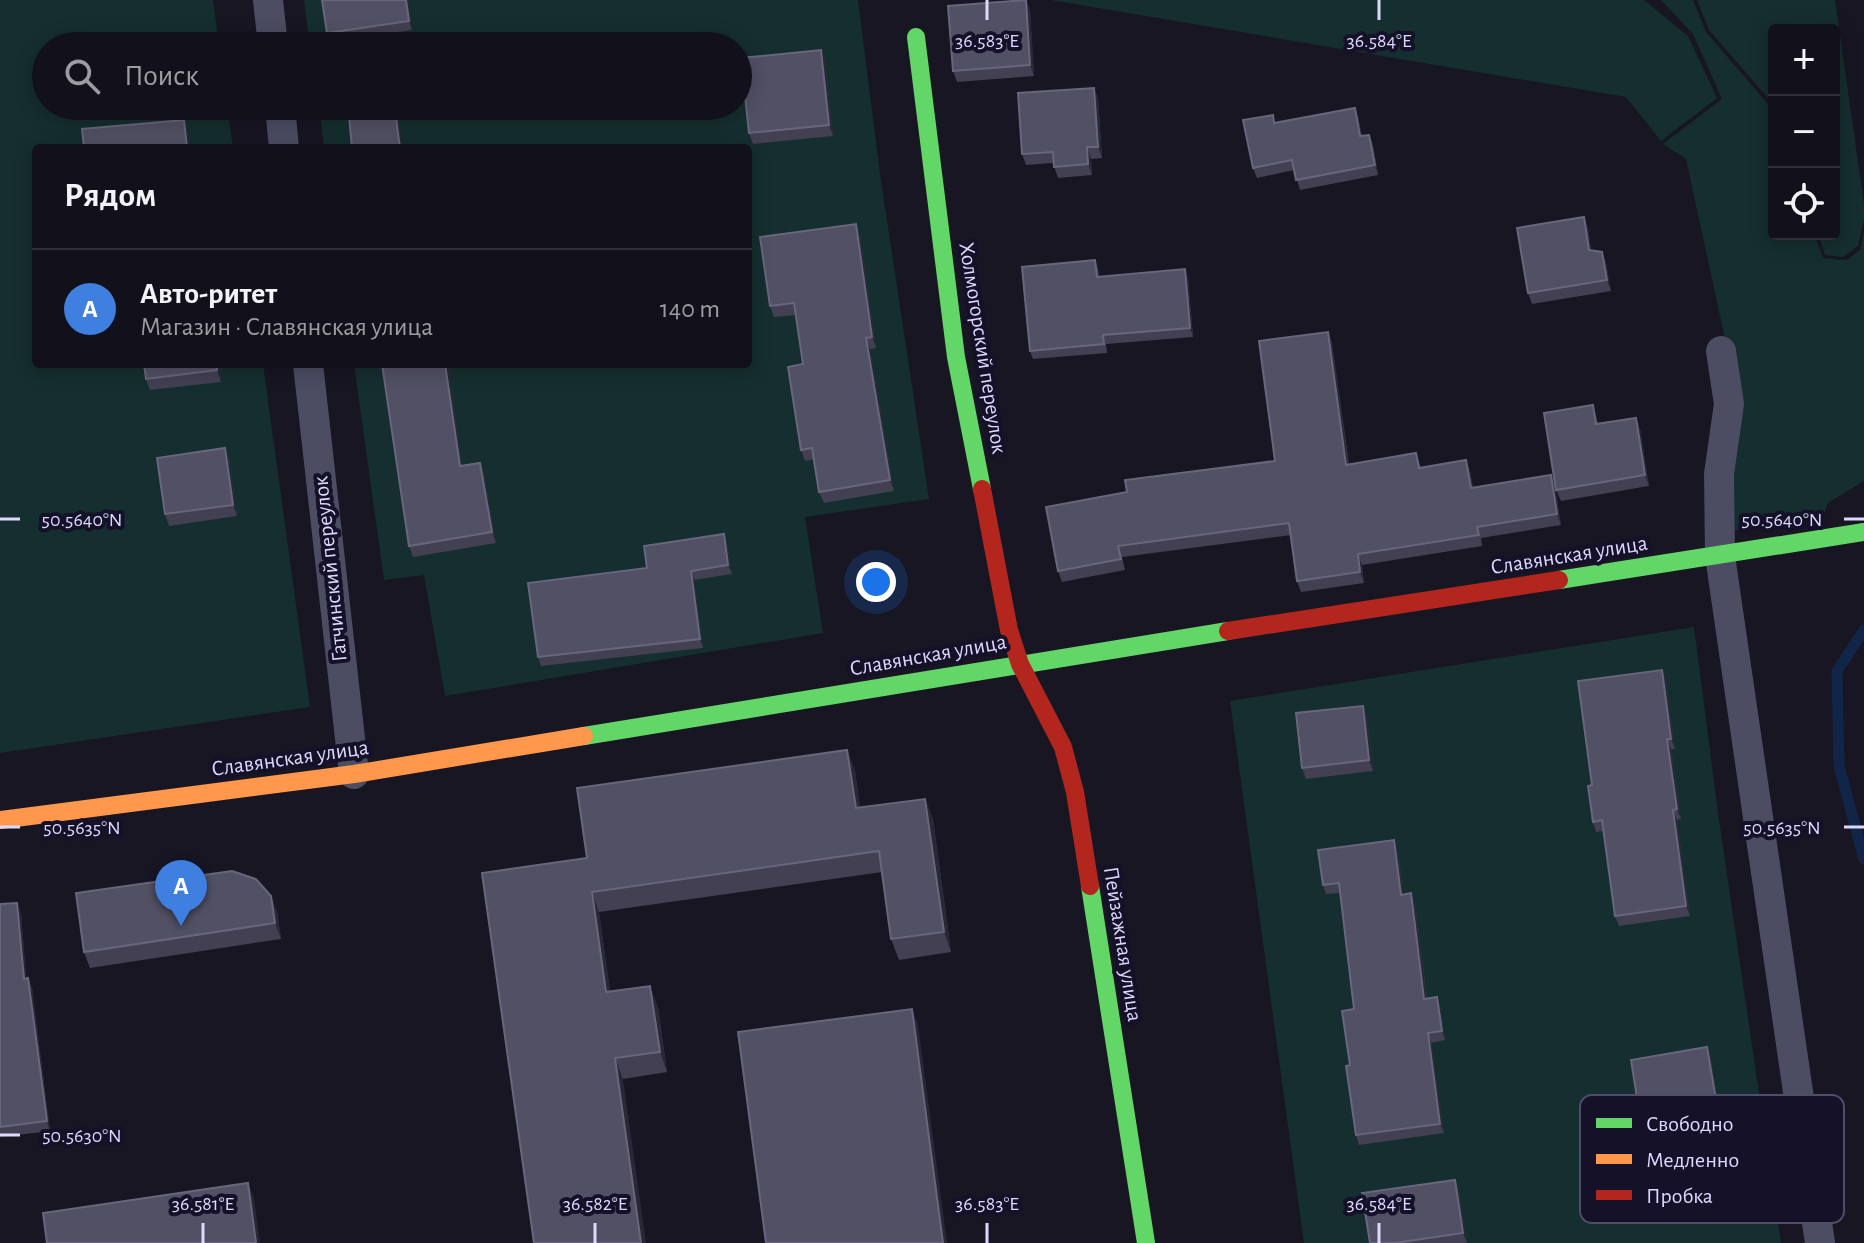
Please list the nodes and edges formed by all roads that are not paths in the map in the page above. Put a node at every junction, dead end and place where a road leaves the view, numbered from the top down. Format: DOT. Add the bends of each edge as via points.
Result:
graph roads {
  1 [pos="268,0"];
  2 [pos="271,32"];
  3 [pos="916,37"];
  4 [pos="281,120"];
  5 [pos="284,144"];
  6 [pos="1721,351"];
  7 [pos="308,368"];
  8 [pos="1864,532"];
  9 [pos="1720,556"];
  10 [pos="1020,664"];
  11 [pos="354,774"];
  12 [pos="0,820"];
  13 [pos="1798,1095"];
  14 [pos="1817,1223"];
  15 [pos="1146,1243"];
  16 [pos="1820,1243"];
  1 -- 2 [label="street"];
  3 -- 10 [label="street, Холмогорский переулок" via="956,357"];
  4 -- 5 [label="street"];
  6 -- 9 [label="street" via="1729,404 1719,474"];
  7 -- 11 [label="street, Гатчинский переулок"];
  8 -- 9 [label="street, Славянская улица"];
  9 -- 10 [label="street, Славянская улица"];
  9 -- 13 [label="street"];
  10 -- 11 [label="street, Славянская улица"];
  10 -- 15 [label="street, Пейзажная улица" via="1063,747 1075,792"];
  11 -- 12 [label="street, Славянская улица"];
  14 -- 16 [label="street"];
}
